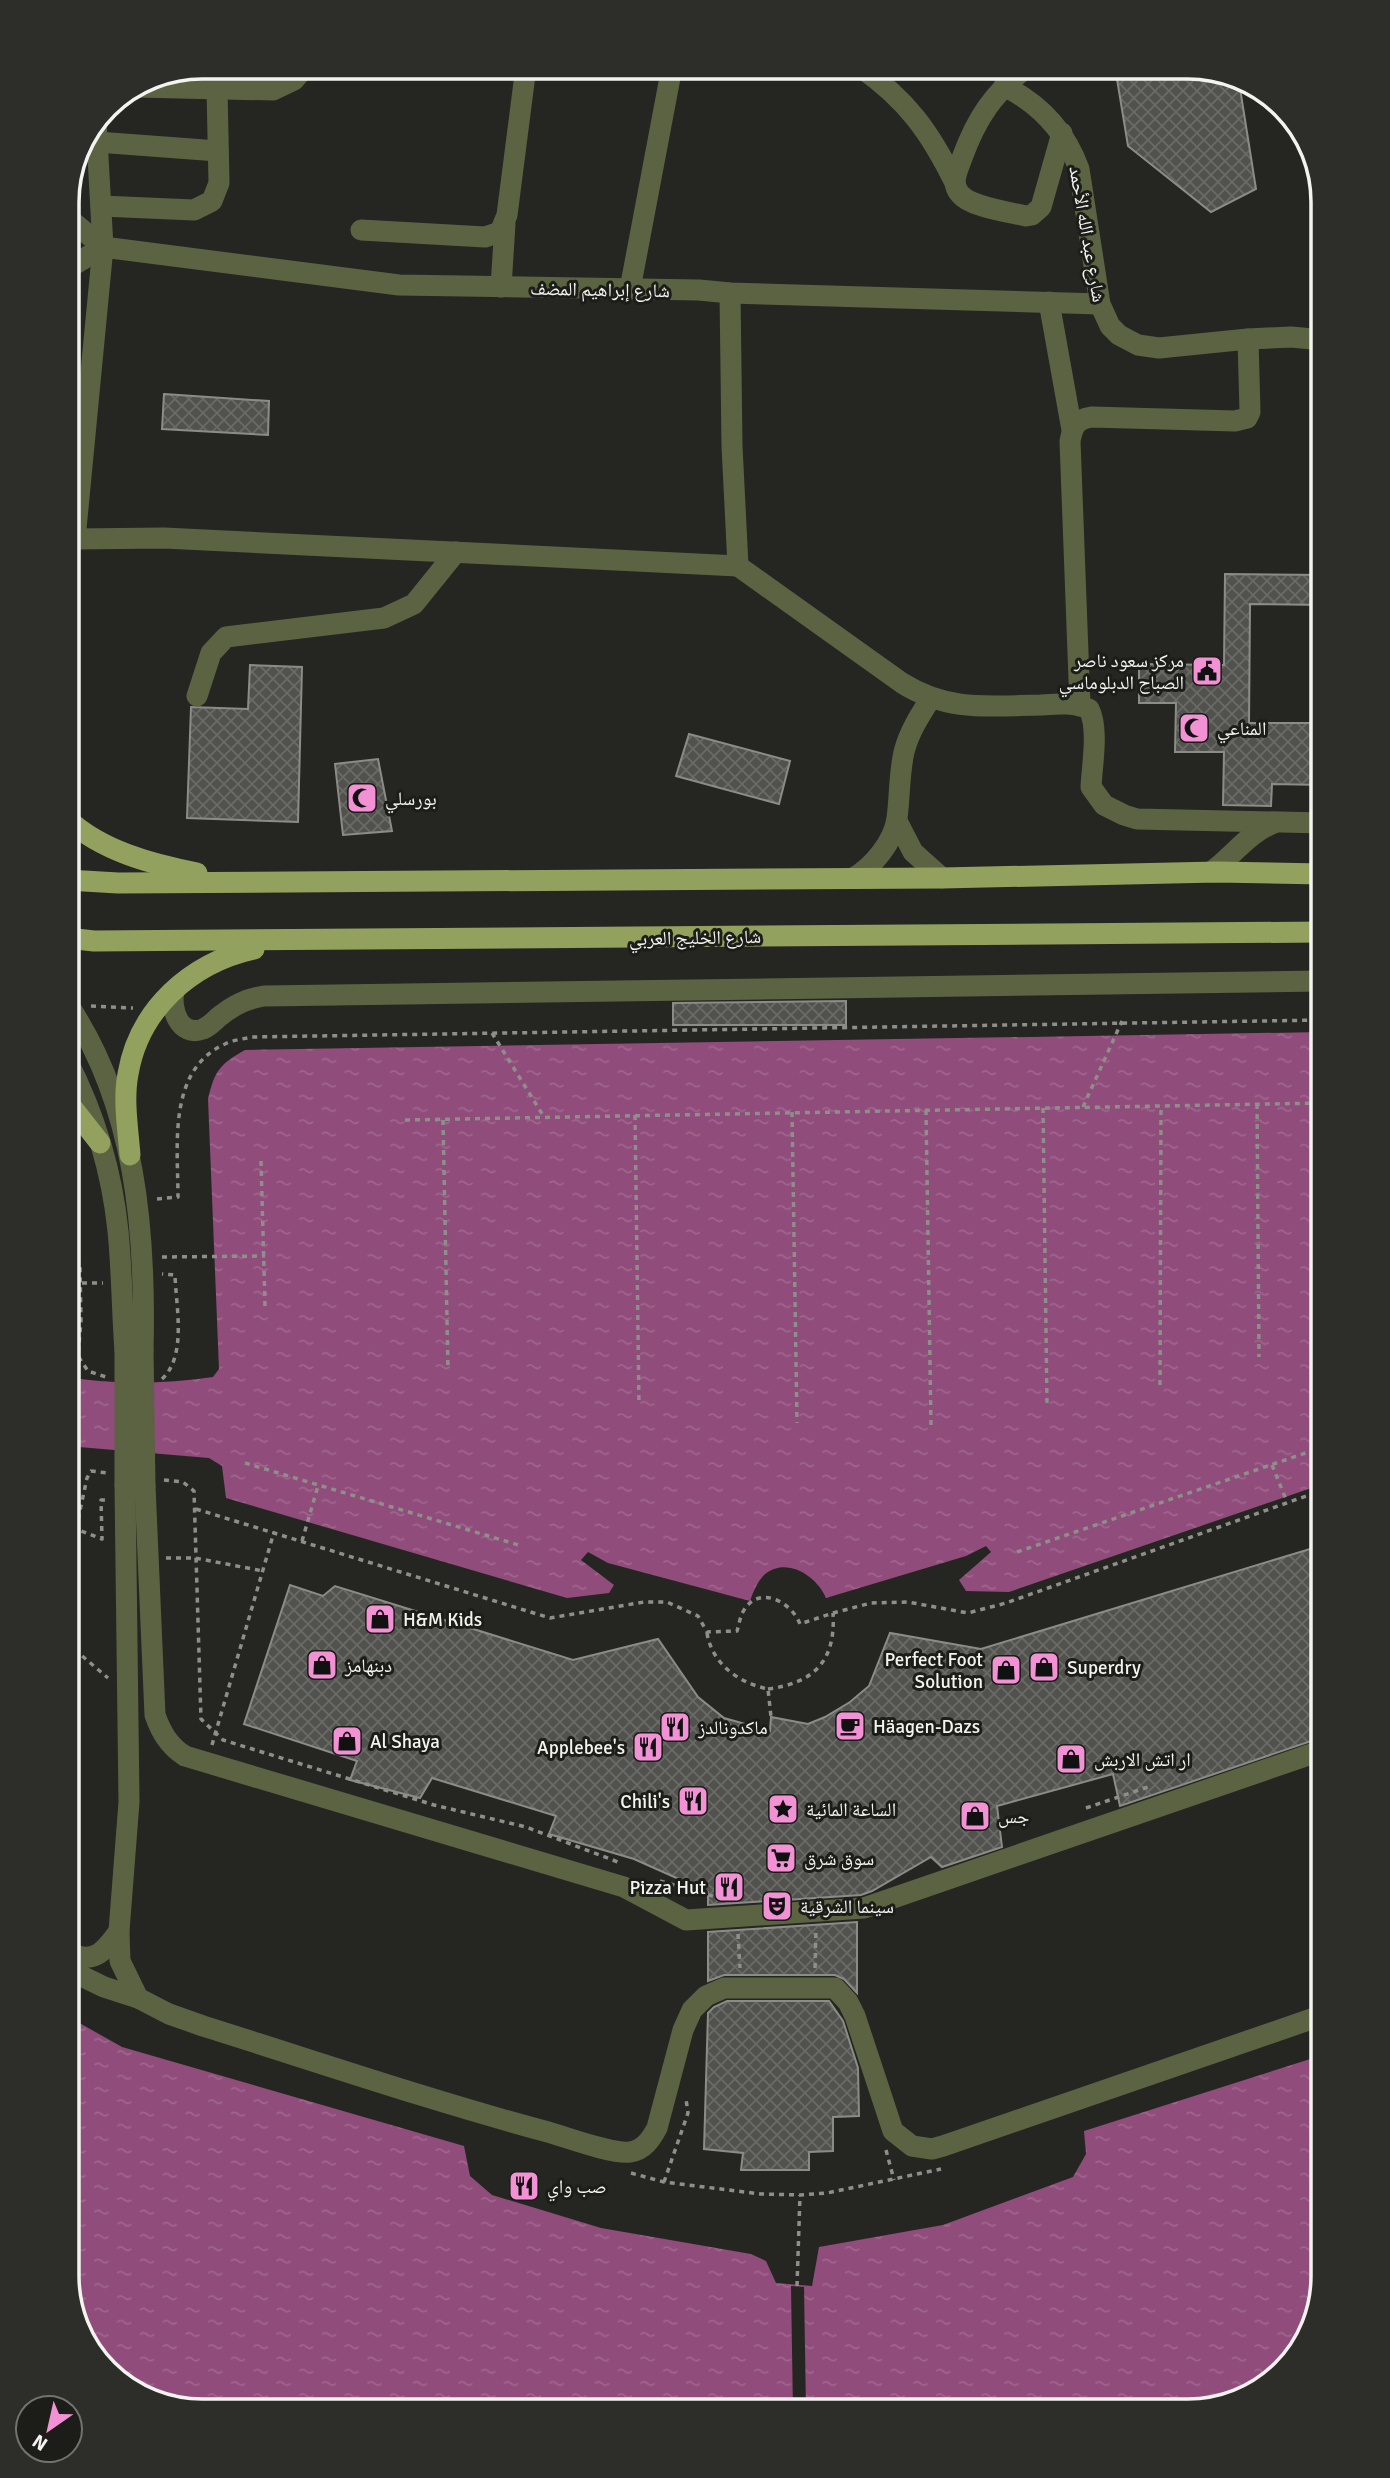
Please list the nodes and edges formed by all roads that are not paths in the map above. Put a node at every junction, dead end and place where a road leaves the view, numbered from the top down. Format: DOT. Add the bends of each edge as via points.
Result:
graph roads {
  1 [pos="295,79"];
  2 [pos="524,79"];
  3 [pos="669,79"];
  4 [pos="875,79"];
  5 [pos="1012,79"];
  6 [pos="1004,86"];
  7 [pos="156,88"];
  8 [pos="216,89"];
  9 [pos="101,132"];
  10 [pos="1062,133"];
  11 [pos="97,137"];
  12 [pos="218,151"];
  13 [pos="955,183"];
  14 [pos="101,206"];
  15 [pos="505,224"];
  16 [pos="79,227"];
  17 [pos="361,230"];
  18 [pos="103,247"];
  19 [pos="79,262"];
  20 [pos="501,287"];
  21 [pos="630,289"];
  22 [pos="730,293"];
  23 [pos="1049,302"];
  24 [pos="1100,304"];
  25 [pos="1248,339"];
  26 [pos="1311,339"];
  27 [pos="1072,430"];
  28 [pos="79,434"];
  29 [pos="79,539"];
  30 [pos="456,552"];
  31 [pos="738,566"];
  32 [pos="197,696"];
  33 [pos="931,698"];
  34 [pos="1080,706"];
  35 [pos="897,821"];
  36 [pos="1276,822"];
  37 [pos="1311,823"];
  38 [pos="79,827"];
  39 [pos="1211,872"];
  40 [pos="1311,874"];
  41 [pos="853,878"];
  42 [pos="943,878"];
  43 [pos="79,881"];
  44 [pos="241,881"];
  45 [pos="1279,932"];
  46 [pos="1311,932"];
  47 [pos="1311,938"];
  48 [pos="79,939"];
  49 [pos="316,941"];
  50 [pos="1311,981"];
  51 [pos="174,990"];
  52 [pos="79,1023"];
  53 [pos="79,1088"];
  54 [pos="79,1116"];
  55 [pos="100,1143"];
  56 [pos="130,1155"];
  57 [pos="134,1350"];
  58 [pos="135,1485"];
  59 [pos="1311,1755"];
  60 [pos="119,1931"];
  61 [pos="79,1956"];
  62 [pos="79,1975"];
  63 [pos="138,1997"];
  64 [pos="1311,2019"];
  1 -- 8 [label="street" via="273,90"];
  2 -- 15 [label="street"];
  3 -- 21 [label="street"];
  4 -- 13 [label="street" via="907,105 936,145"];
  5 -- 6 [label="street"];
  6 -- 10 [label="street, شارع عبد الله الأحمد" via="1025,96"];
  6 -- 13 [label="street" via="972,131"];
  7 -- 8 [label="street"];
  8 -- 12 [label="street"];
  9 -- 12 [label="street"];
  10 -- 13 [label="street, شارع عبد الله الأحمد" via="1041,207 1032,215 967,201"];
  10 -- 24 [label="street, شارع عبد الله الأحمد" via="1079,169"];
  11 -- 14 [label="street"];
  12 -- 14 [label="street" via="218,189 212,201 201,208"];
  14 -- 18 [label="street"];
  15 -- 17 [label="street" via="500,232 485,237"];
  15 -- 20 [label="street"];
  16 -- 18 [label="street"];
  18 -- 19 [label="street"];
  18 -- 20 [label="street, شارع إبراهيم المضف" via="399,285"];
  18 -- 28 [label="street"];
  20 -- 21 [label="street, شارع إبراهيم المضف"];
  21 -- 22 [label="street, شارع إبراهيم المضف"];
  22 -- 23 [label="street, شارع إبراهيم المضف"];
  22 -- 31 [label="street"];
  23 -- 24 [label="street, شارع إبراهيم المضف"];
  23 -- 27 [label="street"];
  24 -- 25 [label="street, شارع عبد الله الأحمد" via="1110,326 1139,345 1159,348"];
  25 -- 26 [label="street, شارع عبد الله الأحمد"];
  25 -- 27 [label="street" via="1247,418 1092,417 1082,418"];
  27 -- 34 [label="street"];
  29 -- 30 [label="street" via="164,537"];
  30 -- 31 [label="street"];
  30 -- 32 [label="street" via="414,604 384,618 226,637 211,653"];
  31 -- 33 [label="street" via="902,683"];
  33 -- 34 [label="street" via="970,706"];
  33 -- 35 [label="street" via="905,750"];
  34 -- 36 [label="street" via="1093,718 1091,787 1113,811 1137,819"];
  35 -- 41 [label="street" via="876,859"];
  35 -- 42 [label="street" via="913,852"];
  36 -- 37 [label="street"];
  36 -- 39 [label="street" via="1262,828"];
  38 -- 44 [label="main road" via="130,855"];
  39 -- 40 [label="main road"];
  39 -- 42 [label="main road"];
  41 -- 42 [label="main road"];
  41 -- 44 [label="main road"];
  43 -- 44 [label="main road"];
  45 -- 46 [label="main road, شارع الخليج العربي"];
  45 -- 47 [label="street"];
  45 -- 49 [label="main road, شارع الخليج العربي"];
  48 -- 49 [label="main road, شارع الخليج العربي"];
  49 -- 51 [label="main road" via="230,954 188,976"];
  50 -- 51 [label="street" via="264,996 241,1001 195,1031 176,1019"];
  51 -- 56 [label="main road" via="145,1025 131,1059 126,1097"];
  52 -- 56 [label="street" via="117,1108"];
  53 -- 55 [label="street"];
  54 -- 55 [label="main road"];
  55 -- 57 [label="street" via="118,1230"];
  56 -- 57 [label="street" via="142,1254"];
  57 -- 58 [label="street, bridge"];
  58 -- 59 [label="street" via="155,1715 175,1750 624,1887 686,1920 863,1908"];
  58 -- 60 [label="street" via="127,1695 129,1802"];
  60 -- 61 [label="street" via="104,1950"];
  60 -- 63 [label="street" via="120,1961"];
  62 -- 63 [label="street"];
  63 -- 64 [label="street" via="203,2026 624,2152 639,2150 652,2137 692,2010 706,1996 724,1988 835,1988 848,2002 859,2026 890,2126 904,2141 921,2149 943,2146"];
}
